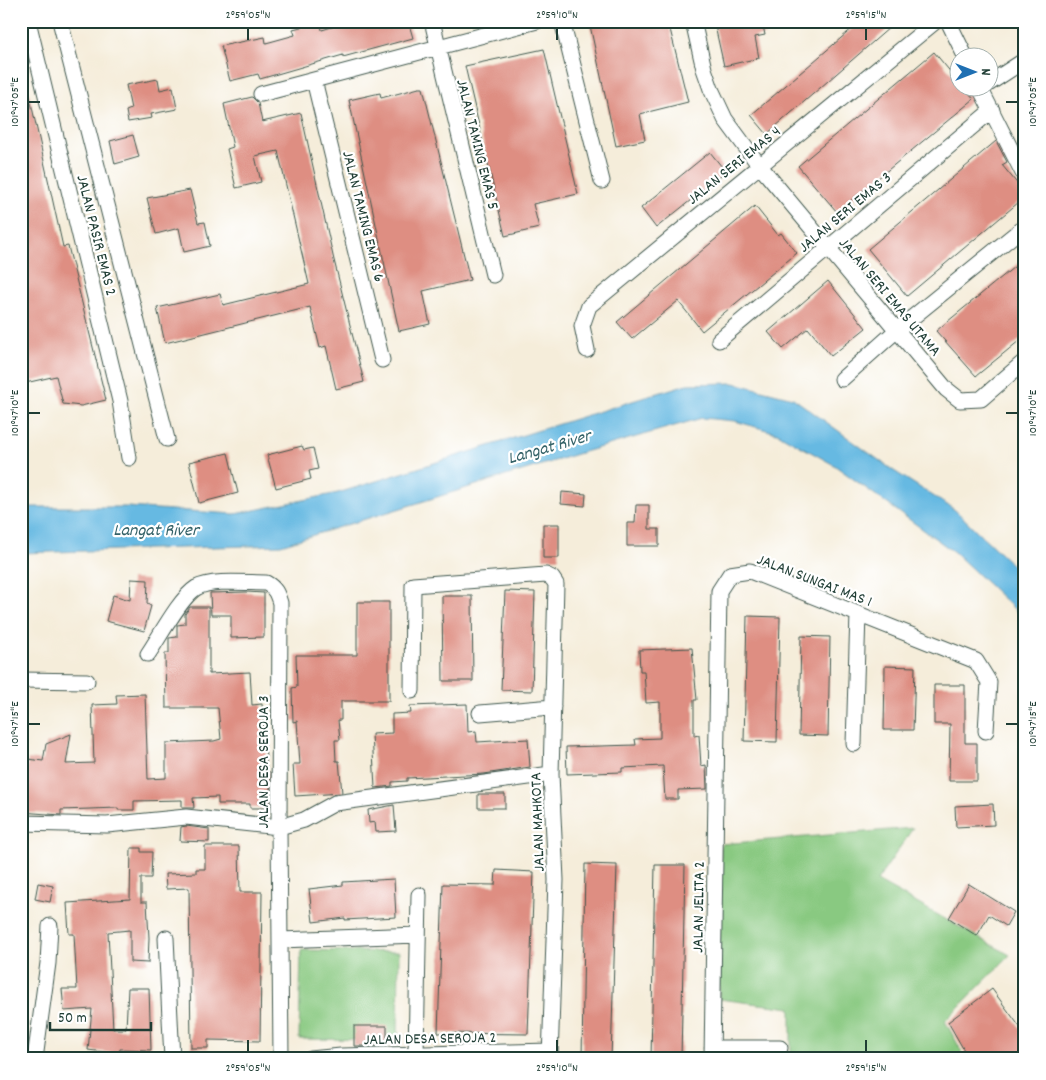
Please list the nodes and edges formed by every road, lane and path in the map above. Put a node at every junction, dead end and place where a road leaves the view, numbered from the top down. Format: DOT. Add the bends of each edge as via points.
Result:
graph roads {
  1 [pos="28,21"];
  2 [pos="60,21"];
  3 [pos="432,21"];
  4 [pos="537,21"];
  5 [pos="562,21"];
  6 [pos="693,21"];
  7 [pos="936,21"];
  8 [pos="948,21"];
  9 [pos="438,48"];
  10 [pos="961,48"];
  11 [pos="1025,60"];
  12 [pos="998,77"];
  13 [pos="314,80"];
  14 [pos="261,94"];
  15 [pos="987,98"];
  16 [pos="992,110"];
  17 [pos="759,165"];
  18 [pos="1025,178"];
  19 [pos="602,181"];
  20 [pos="1025,226"];
  21 [pos="827,248"];
  22 [pos="493,275"];
  23 [pos="897,330"];
  24 [pos="719,340"];
  25 [pos="587,350"];
  26 [pos="382,360"];
  27 [pos="1025,361"];
  28 [pos="842,379"];
  29 [pos="167,439"];
  30 [pos="129,458"];
  31 [pos="858,614"];
  32 [pos="148,654"];
  33 [pos="21,680"];
  34 [pos="87,681"];
  35 [pos="412,690"];
  36 [pos="553,707"];
  37 [pos="480,713"];
  38 [pos="986,731"];
  39 [pos="854,744"];
  40 [pos="716,756"];
  41 [pos="551,774"];
  42 [pos="21,823"];
  43 [pos="279,827"];
  44 [pos="419,896"];
  45 [pos="50,926"];
  46 [pos="418,935"];
  47 [pos="166,938"];
  48 [pos="280,940"];
  49 [pos="780,1048"];
  50 [pos="712,1053"];
  51 [pos="416,1054"];
  52 [pos="550,1055"];
  53 [pos="35,1059"];
  54 [pos="172,1059"];
  55 [pos="281,1059"];
  56 [pos="311,1059"];
  1 -- 30 [label="street, JALAN PASIR EMAS 2" via="120,400"];
  2 -- 29 [label="street"];
  3 -- 9 [label="street, JALAN TAMING EMAS 5"];
  4 -- 9 [label="street"];
  5 -- 19 [label="street"];
  6 -- 17 [label="street, JALAN SERI EMAS UTAMA" via="704,69 718,106"];
  7 -- 17 [label="street, JALAN SERI EMAS 4"];
  8 -- 10 [label="street"];
  9 -- 13 [label="street"];
  9 -- 22 [label="street, JALAN TAMING EMAS 5"];
  11 -- 12 [label="street"];
  13 -- 14 [label="street"];
  13 -- 26 [label="street, JALAN TAMING EMAS 6"];
  15 -- 16 [label="street"];
  16 -- 18 [label="street"];
  16 -- 21 [label="street, JALAN SERI EMAS 3"];
  17 -- 21 [label="street, JALAN SERI EMAS UTAMA"];
  17 -- 25 [label="street, JALAN SERI EMAS 4" via="589,306 582,326"];
  20 -- 23 [label="street"];
  21 -- 23 [label="street, JALAN SERI EMAS UTAMA"];
  21 -- 24 [label="street, JALAN SERI EMAS 3"];
  23 -- 27 [label="street, JALAN SERI EMAS UTAMA" via="946,389 960,400 981,399"];
  23 -- 28 [label="street"];
  31 -- 38 [label="street, JALAN SUNGAI MAS 1" via="976,661 989,682"];
  31 -- 39 [label="street"];
  31 -- 40 [label="street, JALAN SUNGAI MAS 1" via="750,571 730,574 719,591"];
  32 -- 43 [label="street, JALAN DESA SEROJA 3" via="183,600 196,588 210,584 266,583 272,586 280,604"];
  33 -- 34 [label="street"];
  35 -- 36 [label="street, JALAN MAHKOTA" via="413,585 546,575 556,584"];
  36 -- 37 [label="street"];
  36 -- 41 [label="street, JALAN MAHKOTA"];
  40 -- 50 [label="street, JALAN JELITA 2"];
  41 -- 43 [label="street" via="336,803 304,820"];
  41 -- 52 [label="street, JALAN MAHKOTA" via="556,880"];
  42 -- 43 [label="street" via="107,825 186,817"];
  43 -- 48 [label="street, JALAN DESA SEROJA 3"];
  44 -- 46 [label="street"];
  45 -- 53 [label="street"];
  46 -- 48 [label="street"];
  46 -- 51 [label="street"];
  47 -- 54 [label="street"];
  48 -- 55 [label="street, JALAN DESA SEROJA 3"];
  49 -- 50 [label="street"];
  51 -- 52 [label="street, JALAN DESA SEROJA 2"];
  51 -- 56 [label="street, JALAN DESA SEROJA 2"];
}
